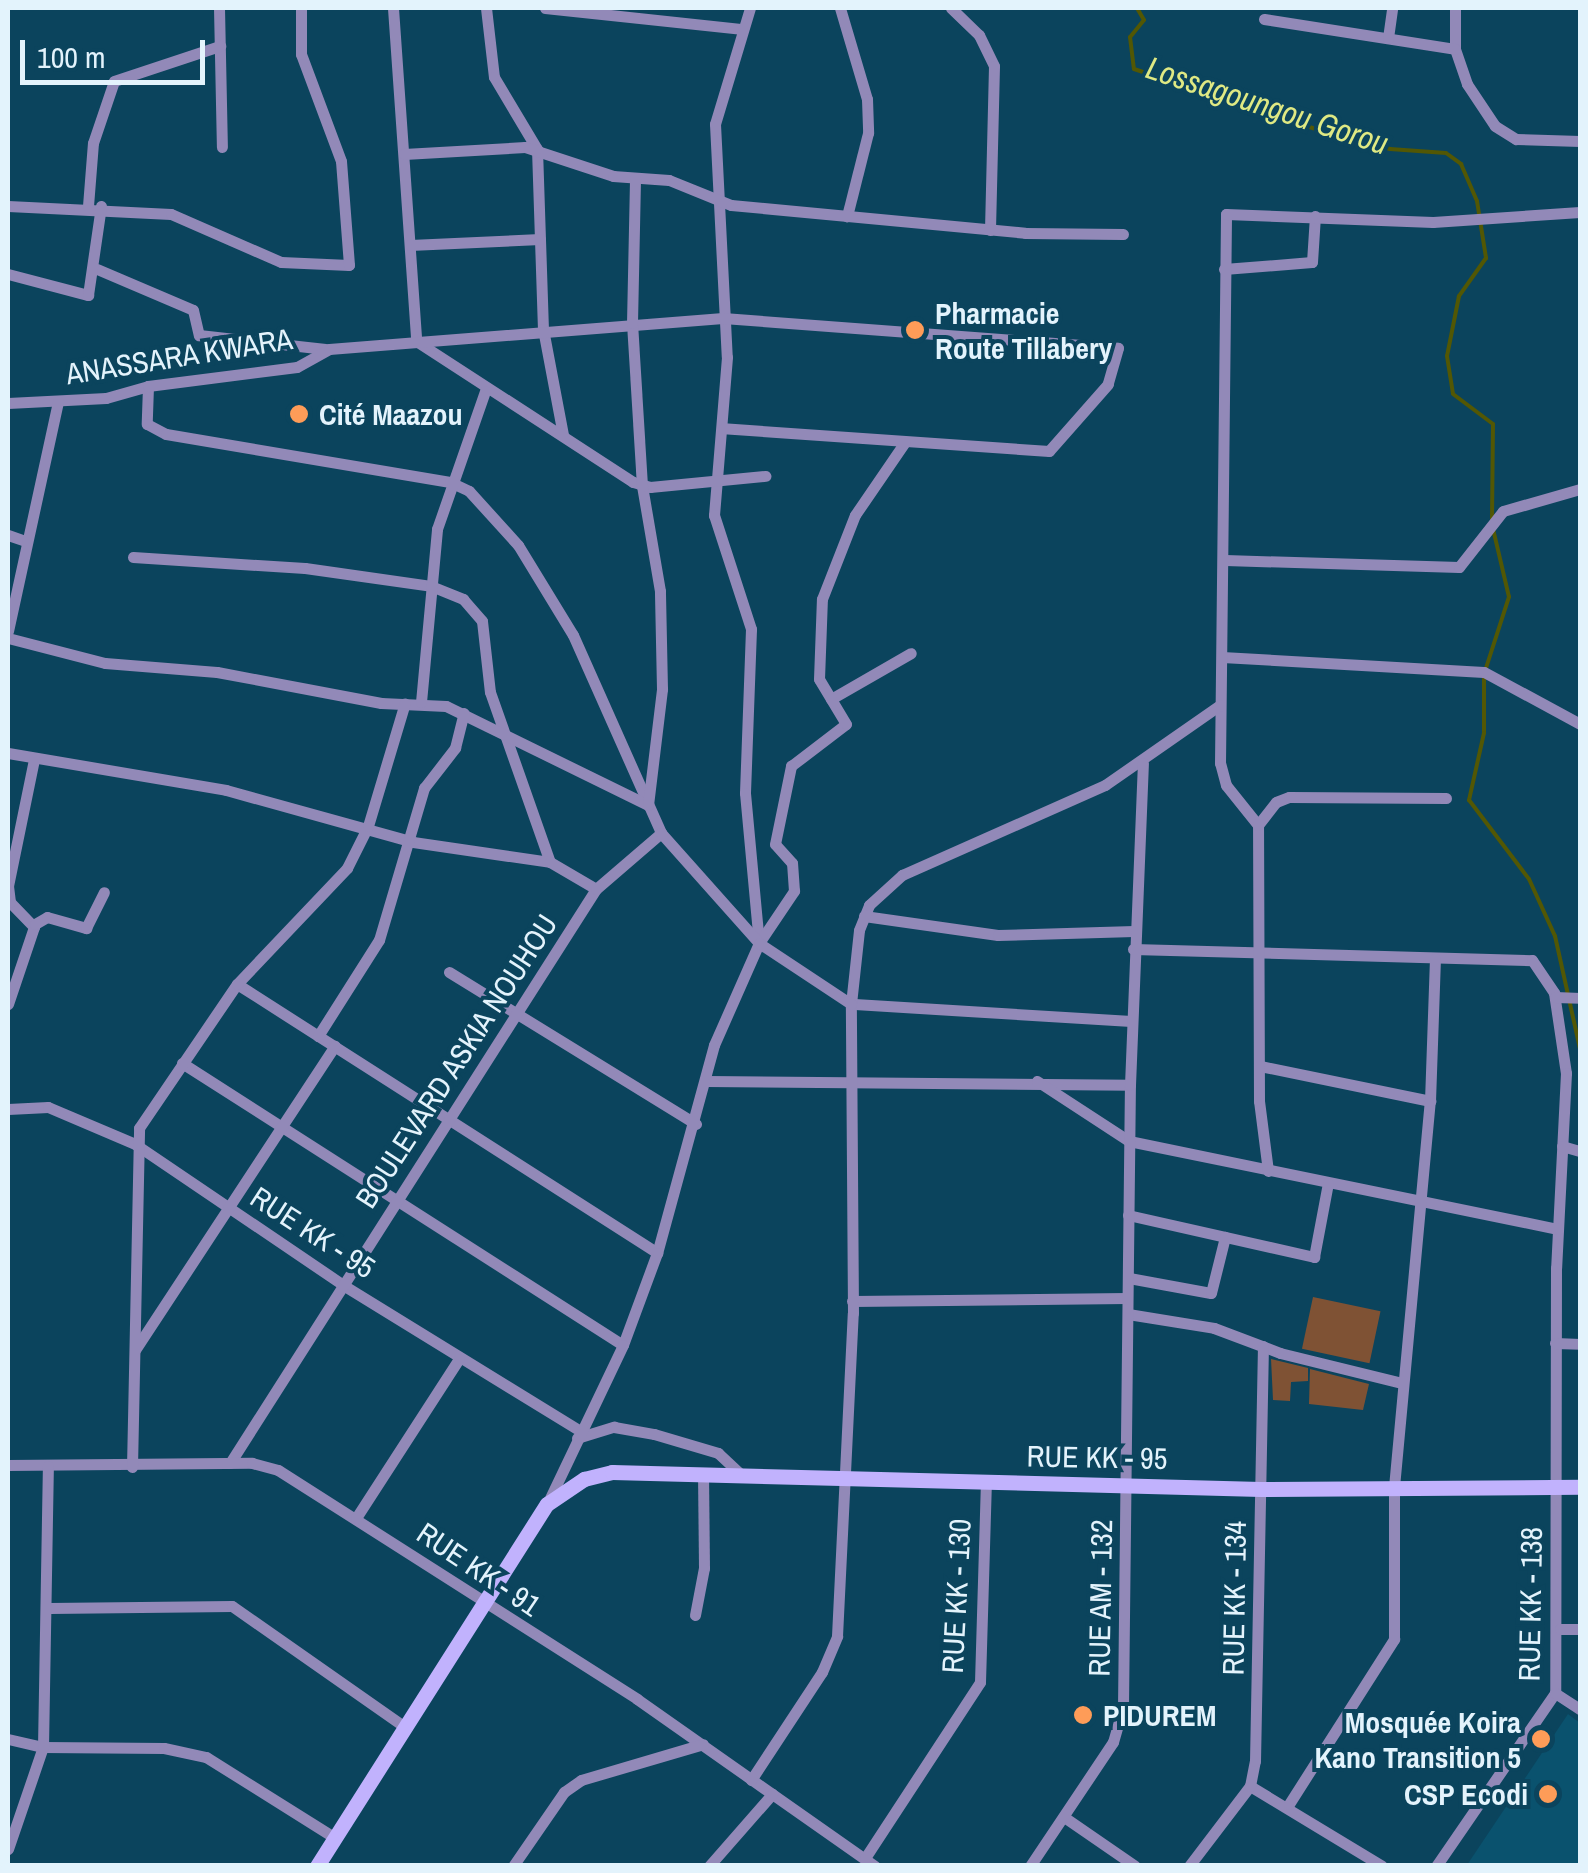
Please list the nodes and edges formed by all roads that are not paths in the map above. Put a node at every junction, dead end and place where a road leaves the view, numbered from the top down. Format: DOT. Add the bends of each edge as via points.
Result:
graph roads {
  1 [pos="219,8"];
  2 [pos="301,8"];
  3 [pos="394,8"];
  4 [pos="486,8"];
  5 [pos="545,8"];
  6 [pos="750,8"];
  7 [pos="840,8"];
  8 [pos="951,8"];
  9 [pos="1392,8"];
  10 [pos="1456,8"];
  11 [pos="1264,19"];
  12 [pos="743,29"];
  13 [pos="1388,38"];
  14 [pos="220,46"];
  15 [pos="1455,49"];
  16 [pos="1580,141"];
  17 [pos="222,147"];
  18 [pos="538,149"];
  19 [pos="404,154"];
  20 [pos="635,178"];
  21 [pos="717,202"];
  22 [pos="8,206"];
  23 [pos="95,206"];
  24 [pos="1580,212"];
  25 [pos="847,216"];
  26 [pos="1316,216"];
  27 [pos="990,230"];
  28 [pos="1122,234"];
  29 [pos="540,239"];
  30 [pos="410,245"];
  31 [pos="97,269"];
  32 [pos="1224,269"];
  33 [pos="8,274"];
  34 [pos="723,318"];
  35 [pos="632,323"];
  36 [pos="543,330"];
  37 [pos="416,341"];
  38 [pos="330,349"];
  39 [pos="148,386"];
  40 [pos="485,390"];
  41 [pos="58,401"];
  42 [pos="8,403"];
  43 [pos="724,428"];
  44 [pos="563,435"];
  45 [pos="905,442"];
  46 [pos="764,476"];
  47 [pos="714,477"];
  48 [pos="450,482"];
  49 [pos="642,486"];
  50 [pos="1580,489"];
  51 [pos="8,535"];
  52 [pos="25,541"];
  53 [pos="133,557"];
  54 [pos="1224,560"];
  55 [pos="430,586"];
  56 [pos="8,634"];
  57 [pos="911,653"];
  58 [pos="1222,657"];
  59 [pos="831,699"];
  60 [pos="421,702"];
  61 [pos="405,703"];
  62 [pos="1220,704"];
  63 [pos="464,713"];
  64 [pos="1580,724"];
  65 [pos="507,737"];
  66 [pos="8,753"];
  67 [pos="34,759"];
  68 [pos="1143,763"];
  69 [pos="1446,798"];
  70 [pos="648,805"];
  71 [pos="368,826"];
  72 [pos="1258,826"];
  73 [pos="661,833"];
  74 [pos="413,842"];
  75 [pos="550,862"];
  76 [pos="596,888"];
  77 [pos="104,892"];
  78 [pos="864,916"];
  79 [pos="34,927"];
  80 [pos="1134,932"];
  81 [pos="758,943"];
  82 [pos="1134,949"];
  83 [pos="1261,951"];
  84 [pos="1435,959"];
  85 [pos="449,972"];
  86 [pos="237,984"];
  87 [pos="1556,997"];
  88 [pos="1580,998"];
  89 [pos="8,1004"];
  90 [pos="851,1004"];
  91 [pos="518,1014"];
  92 [pos="1131,1021"];
  93 [pos="318,1036"];
  94 [pos="335,1046"];
  95 [pos="182,1063"];
  96 [pos="1260,1066"];
  97 [pos="849,1079"];
  98 [pos="706,1081"];
  99 [pos="1037,1081"];
  100 [pos="1130,1085"];
  101 [pos="1430,1101"];
  102 [pos="8,1108"];
  103 [pos="447,1121"];
  104 [pos="696,1124"];
  105 [pos="280,1126"];
  106 [pos="1129,1142"];
  107 [pos="134,1144"];
  108 [pos="1562,1146"];
  109 [pos="1580,1151"];
  110 [pos="1268,1172"];
  111 [pos="1328,1184"];
  112 [pos="396,1198"];
  113 [pos="1422,1202"];
  114 [pos="228,1210"];
  115 [pos="1128,1214"];
  116 [pos="1558,1228"];
  117 [pos="1225,1237"];
  118 [pos="657,1253"];
  119 [pos="1128,1278"];
  120 [pos="343,1285"];
  121 [pos="1127,1298"];
  122 [pos="852,1301"];
  123 [pos="1128,1314"];
  124 [pos="1555,1344"];
  125 [pos="1580,1344"];
  126 [pos="623,1345"];
  127 [pos="1263,1346"];
  128 [pos="135,1350"];
  129 [pos="459,1359"];
  130 [pos="1402,1383"];
  131 [pos="578,1434"];
  132 [pos="230,1464"];
  133 [pos="8,1465"];
  134 [pos="48,1466"];
  135 [pos="132,1467"];
  136 [pos="703,1474"];
  137 [pos="743,1476"];
  138 [pos="843,1481"];
  139 [pos="986,1482"];
  140 [pos="1126,1484"];
  141 [pos="1394,1487"];
  142 [pos="1555,1487"];
  143 [pos="1580,1487"];
  144 [pos="1261,1489"];
  145 [pos="547,1504"];
  146 [pos="356,1518"];
  147 [pos="482,1602"];
  148 [pos="48,1608"];
  149 [pos="695,1615"];
  150 [pos="1560,1629"];
  151 [pos="1580,1629"];
  152 [pos="1556,1694"];
  153 [pos="1580,1710"];
  154 [pos="404,1726"];
  155 [pos="8,1739"];
  156 [pos="702,1744"];
  157 [pos="43,1746"];
  158 [pos="751,1780"];
  159 [pos="1250,1786"];
  160 [pos="772,1794"];
  161 [pos="1290,1804"];
  162 [pos="1064,1817"];
  163 [pos="335,1838"];
  164 [pos="8,1849"];
  165 [pos="870,1862"];
  166 [pos="317,1866"];
  167 [pos="513,1866"];
  168 [pos="709,1866"];
  169 [pos="1030,1866"];
  170 [pos="1136,1866"];
  171 [pos="1188,1866"];
  172 [pos="1382,1866"];
  173 [pos="1436,1866"];
  1 -- 14 [label="street"];
  2 -- 23 [label="street" via="301,54 341,161 349,265 281,262 178,216"];
  3 -- 19 [label="street"];
  4 -- 18 [label="street" via="494,76"];
  5 -- 12 [label="street"];
  6 -- 12 [label="street"];
  7 -- 25 [label="street" via="867,98 868,132"];
  8 -- 27 [label="street" via="979,35 994,66"];
  9 -- 13 [label="street"];
  10 -- 15 [label="street"];
  11 -- 13 [label="street"];
  12 -- 21 [label="street" via="716,124"];
  13 -- 15 [label="street"];
  14 -- 17 [label="street"];
  14 -- 23 [label="street" via="114,82 93,142"];
  15 -- 16 [label="street" via="1466,84 1494,126 1516,139"];
  18 -- 19 [label="street"];
  18 -- 20 [label="street" via="593,171"];
  18 -- 29 [label="street"];
  19 -- 30 [label="street"];
  20 -- 21 [label="street" via="669,180"];
  20 -- 35 [label="street"];
  21 -- 25 [label="street"];
  21 -- 34 [label="street"];
  22 -- 23 [label="street"];
  23 -- 31 [label="street"];
  24 -- 26 [label="street" via="1433,222"];
  25 -- 27 [label="street"];
  26 -- 32 [label="street" via="1312,262"];
  26 -- 32 [label="street" via="1226,214"];
  27 -- 28 [label="street"];
  29 -- 30 [label="street"];
  29 -- 36 [label="street"];
  30 -- 37 [label="street"];
  31 -- 33 [label="street" via="92,292 84,296"];
  31 -- 38 [label="street" via="194,310 199,335"];
  32 -- 54 [label="street"];
  34 -- 35 [label="street, ANASSARA KWARA"];
  34 -- 43 [label="street"];
  34 -- 45 [label="street, ANASSARA KWARA" via="1118,348 1108,384 1050,450"];
  35 -- 36 [label="street, ANASSARA KWARA"];
  35 -- 49 [label="street"];
  36 -- 37 [label="street, ANASSARA KWARA"];
  36 -- 44 [label="street"];
  37 -- 38 [label="street, ANASSARA KWARA"];
  37 -- 40 [label="street"];
  38 -- 39 [label="street, ANASSARA KWARA" via="297,367"];
  39 -- 41 [label="street, ANASSARA KWARA"];
  39 -- 48 [label="street" via="148,424 166,434"];
  40 -- 44 [label="street"];
  40 -- 48 [label="street"];
  41 -- 42 [label="street, ANASSARA KWARA"];
  41 -- 52 [label="street"];
  43 -- 45 [label="street"];
  43 -- 47 [label="street"];
  44 -- 49 [label="street"];
  45 -- 59 [label="street" via="855,515 822,599 819,679"];
  46 -- 47 [label="street"];
  47 -- 49 [label="street"];
  47 -- 81 [label="street" via="714,515 751,629 745,793"];
  48 -- 55 [label="street"];
  48 -- 70 [label="street" via="487,508 538,576 622,737"];
  49 -- 70 [label="street" via="660,592 662,689"];
  50 -- 54 [label="street" via="1503,511 1459,567"];
  51 -- 52 [label="street"];
  52 -- 56 [label="street"];
  53 -- 55 [label="street" via="305,568"];
  54 -- 58 [label="street"];
  55 -- 60 [label="street"];
  55 -- 65 [label="street" via="475,608 490,658 490,692"];
  56 -- 61 [label="street" via="105,663 217,672 350,699"];
  57 -- 59 [label="street"];
  58 -- 62 [label="street"];
  58 -- 64 [label="street" via="1484,672"];
  59 -- 81 [label="street" via="846,724 791,766 775,844 792,863 794,891"];
  60 -- 61 [label="street"];
  60 -- 63 [label="street"];
  61 -- 71 [label="street"];
  62 -- 68 [label="street"];
  62 -- 72 [label="street" via="1226,785"];
  63 -- 65 [label="street"];
  63 -- 74 [label="street" via="455,748 424,788"];
  65 -- 70 [label="street"];
  65 -- 75 [label="street"];
  66 -- 67 [label="street"];
  67 -- 71 [label="street" via="226,790"];
  67 -- 79 [label="street" via="8,886 10,902"];
  68 -- 78 [label="street" via="1035,820 978,838 902,875"];
  68 -- 80 [label="street, RUE AM - 132"];
  69 -- 72 [label="street" via="1290,797 1276,802"];
  70 -- 73 [label="street"];
  71 -- 74 [label="street"];
  71 -- 86 [label="street" via="339,878"];
  72 -- 83 [label="street"];
  73 -- 76 [label="street, BOULEVARD ASKIA NOUHOU"];
  73 -- 81 [label="street"];
  74 -- 75 [label="street"];
  74 -- 93 [label="street" via="363,973"];
  75 -- 76 [label="street"];
  76 -- 91 [label="street, BOULEVARD ASKIA NOUHOU"];
  77 -- 79 [label="street" via="86,928 47,918"];
  78 -- 80 [label="street" via="998,936"];
  78 -- 90 [label="street"];
  79 -- 89 [label="street"];
  80 -- 82 [label="street, RUE AM - 132"];
  81 -- 90 [label="street"];
  81 -- 98 [label="street"];
  82 -- 83 [label="street"];
  82 -- 92 [label="street, RUE AM - 132"];
  83 -- 84 [label="street"];
  83 -- 96 [label="street"];
  84 -- 87 [label="street" via="1532,960"];
  84 -- 101 [label="street"];
  85 -- 91 [label="street"];
  86 -- 93 [label="street"];
  86 -- 95 [label="street"];
  87 -- 88 [label="street"];
  87 -- 108 [label="street, RUE KK - 138" via="1566,1073"];
  90 -- 92 [label="street"];
  90 -- 97 [label="street"];
  91 -- 103 [label="street, BOULEVARD ASKIA NOUHOU"];
  91 -- 104 [label="street"];
  92 -- 100 [label="street, RUE AM - 132"];
  93 -- 94 [label="street"];
  94 -- 103 [label="street"];
  94 -- 105 [label="street"];
  95 -- 105 [label="street"];
  95 -- 107 [label="street"];
  96 -- 101 [label="street"];
  96 -- 110 [label="street"];
  97 -- 98 [label="street"];
  97 -- 99 [label="street"];
  97 -- 122 [label="street"];
  98 -- 104 [label="street"];
  99 -- 100 [label="street"];
  99 -- 106 [label="street"];
  100 -- 106 [label="street, RUE AM - 132"];
  101 -- 113 [label="street"];
  102 -- 107 [label="street, RUE KK - 95" via="48,1107"];
  103 -- 112 [label="street, BOULEVARD ASKIA NOUHOU"];
  103 -- 118 [label="street"];
  104 -- 118 [label="street"];
  105 -- 112 [label="street"];
  105 -- 114 [label="street"];
  106 -- 110 [label="street"];
  106 -- 115 [label="street, RUE AM - 132"];
  107 -- 114 [label="street, RUE KK - 95"];
  107 -- 128 [label="street"];
  108 -- 109 [label="street"];
  108 -- 116 [label="street, RUE KK - 138"];
  110 -- 111 [label="street"];
  111 -- 113 [label="street"];
  111 -- 117 [label="street" via="1314,1257"];
  112 -- 120 [label="street, BOULEVARD ASKIA NOUHOU"];
  112 -- 126 [label="street"];
  113 -- 116 [label="street"];
  113 -- 130 [label="street"];
  114 -- 120 [label="street, RUE KK - 95"];
  114 -- 128 [label="street"];
  115 -- 117 [label="street"];
  115 -- 119 [label="street, RUE AM - 132"];
  116 -- 124 [label="street, RUE KK - 138"];
  117 -- 119 [label="street" via="1210,1293"];
  118 -- 126 [label="street"];
  119 -- 121 [label="street, RUE AM - 132"];
  120 -- 129 [label="street, RUE KK - 95"];
  120 -- 132 [label="street, BOULEVARD ASKIA NOUHOU"];
  121 -- 122 [label="street"];
  121 -- 123 [label="street, RUE AM - 132"];
  122 -- 138 [label="street"];
  123 -- 127 [label="street" via="1183,1321"];
  123 -- 140 [label="street, RUE AM - 132"];
  124 -- 125 [label="street"];
  124 -- 142 [label="street, RUE KK - 138"];
  126 -- 131 [label="street"];
  127 -- 130 [label="street"];
  127 -- 144 [label="street, RUE KK - 134"];
  128 -- 135 [label="street"];
  129 -- 131 [label="street, RUE KK - 95"];
  129 -- 146 [label="street"];
  130 -- 141 [label="street"];
  131 -- 137 [label="street" via="614,1427 654,1434 718,1452"];
  131 -- 145 [label="street"];
  132 -- 135 [label="street, RUE KK - 91"];
  132 -- 146 [label="street, RUE KK - 91" via="267,1465"];
  133 -- 134 [label="street, RUE KK - 91"];
  134 -- 135 [label="street, RUE KK - 91"];
  134 -- 148 [label="street"];
  136 -- 137 [label="street, RUE KK - 95"];
  136 -- 145 [label="street, RUE KK - 95" via="612,1472 566,1488"];
  136 -- 149 [label="street" via="704,1568"];
  137 -- 138 [label="street, RUE KK - 95"];
  138 -- 139 [label="street, RUE KK - 95"];
  138 -- 158 [label="street" via="837,1636 822,1672"];
  139 -- 140 [label="street, RUE KK - 95"];
  139 -- 165 [label="street, RUE KK - 130" via="980,1682"];
  140 -- 144 [label="street, RUE KK - 95"];
  140 -- 162 [label="street, RUE AM - 132" via="1121,1728"];
  141 -- 142 [label="street, RUE KK - 95"];
  141 -- 144 [label="street, RUE KK - 95"];
  141 -- 161 [label="street" via="1394,1640"];
  142 -- 143 [label="street, RUE KK - 95"];
  142 -- 150 [label="street, RUE KK - 138"];
  144 -- 159 [label="street, RUE KK - 134"];
  145 -- 147 [label="street"];
  146 -- 147 [label="street, RUE KK - 91"];
  147 -- 154 [label="street"];
  147 -- 156 [label="street, RUE KK - 91"];
  148 -- 154 [label="street" via="232,1606"];
  148 -- 157 [label="street"];
  150 -- 151 [label="street"];
  150 -- 152 [label="street, RUE KK - 138"];
  152 -- 153 [label="street"];
  152 -- 173 [label="street, RUE KK - 138"];
  154 -- 163 [label="street"];
  155 -- 157 [label="street"];
  156 -- 158 [label="street, RUE KK - 91"];
  156 -- 167 [label="street" via="582,1780 564,1792"];
  157 -- 163 [label="street" via="164,1748 206,1757"];
  157 -- 164 [label="street"];
  158 -- 160 [label="street, RUE KK - 91"];
  159 -- 161 [label="street"];
  159 -- 171 [label="street"];
  160 -- 165 [label="street, RUE KK - 91"];
  160 -- 168 [label="street"];
  161 -- 172 [label="street"];
  162 -- 169 [label="street, RUE AM - 132"];
  162 -- 170 [label="street"];
  163 -- 166 [label="street"];
}
